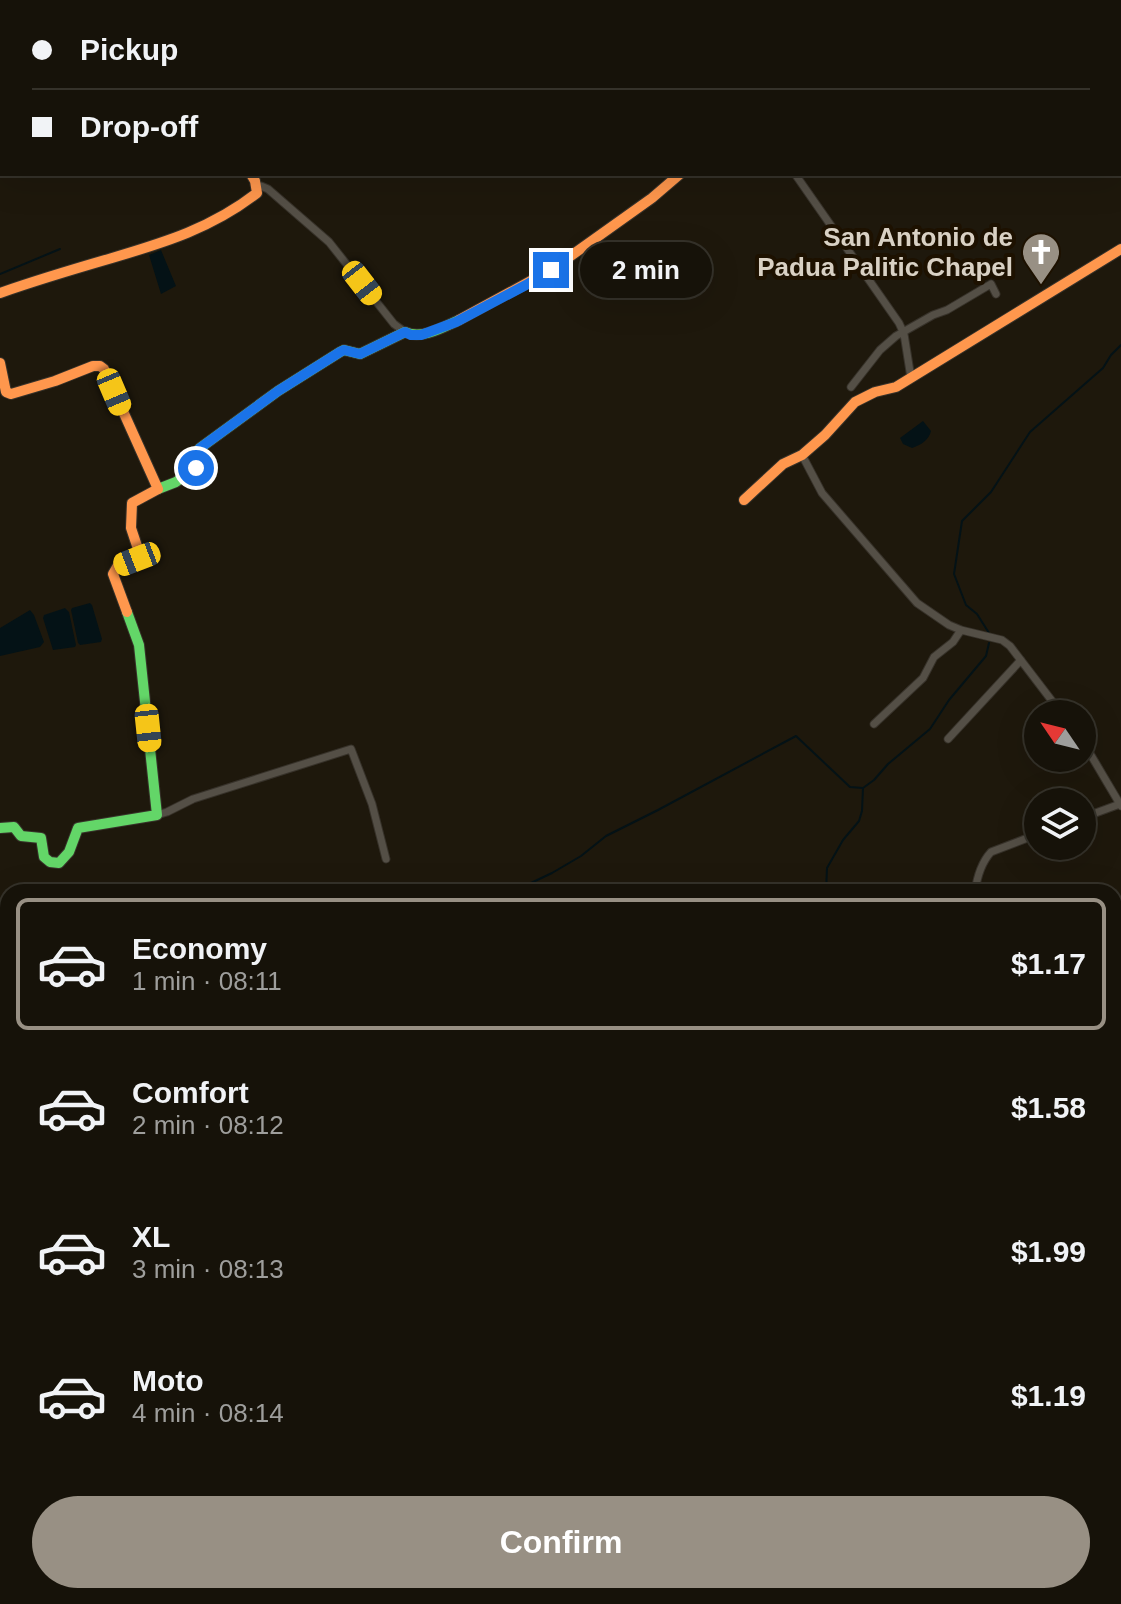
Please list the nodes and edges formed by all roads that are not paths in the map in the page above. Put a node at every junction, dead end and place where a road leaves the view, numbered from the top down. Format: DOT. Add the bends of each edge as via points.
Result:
graph roads {
  1 [pos="678,176"];
  2 [pos="796,176"];
  3 [pos="254,180"];
  4 [pos="1121,249"];
  5 [pos="0,293"];
  6 [pos="996,294"];
  7 [pos="405,332"];
  8 [pos="903,333"];
  9 [pos="0,363"];
  10 [pos="911,378"];
  11 [pos="851,387"];
  12 [pos="802,455"];
  13 [pos="158,489"];
  14 [pos="744,500"];
  15 [pos="961,630"];
  16 [pos="1021,660"];
  17 [pos="1051,700"];
  18 [pos="874,724"];
  19 [pos="948,739"];
  20 [pos="1096,764"];
  21 [pos="1120,805"];
  22 [pos="1096,813"];
  23 [pos="157,815"];
  24 [pos="0,828"];
  25 [pos="1024,839"];
  26 [pos="386,859"];
  27 [pos="976,884"];
  1 -- 7 [label="street" via="526,285 456,322 421,335"];
  2 -- 8 [label="street"];
  3 -- 5 [label="street" via="255,195 189,235"];
  3 -- 7 [label="street" via="321,234"];
  4 -- 10 [label="street"];
  6 -- 8 [label="street" via="991,284"];
  7 -- 13 [label="street" via="360,354 344,350 278,391 200,448 193,456 196,468"];
  8 -- 10 [label="street"];
  8 -- 11 [label="street" via="880,350"];
  9 -- 13 [label="street" via="6,392 11,394 93,366 104,369"];
  10 -- 12 [label="street" via="855,402"];
  12 -- 14 [label="street" via="783,464"];
  12 -- 15 [label="street" via="822,493 901,585 926,611"];
  13 -- 23 [label="street" via="132,503 132,534 140,556 113,574 139,645"];
  15 -- 16 [label="street" via="1002,640"];
  15 -- 18 [label="street" via="934,657 923,678"];
  16 -- 17 [label="street"];
  16 -- 19 [label="street"];
  20 -- 21 [label="street"];
  21 -- 22 [label="street"];
  23 -- 24 [label="street" via="78,828 59,863 44,857 41,838 21,836 14,827"];
  23 -- 26 [label="street" via="351,749"];
  25 -- 27 [label="street" via="991,852"];
}
